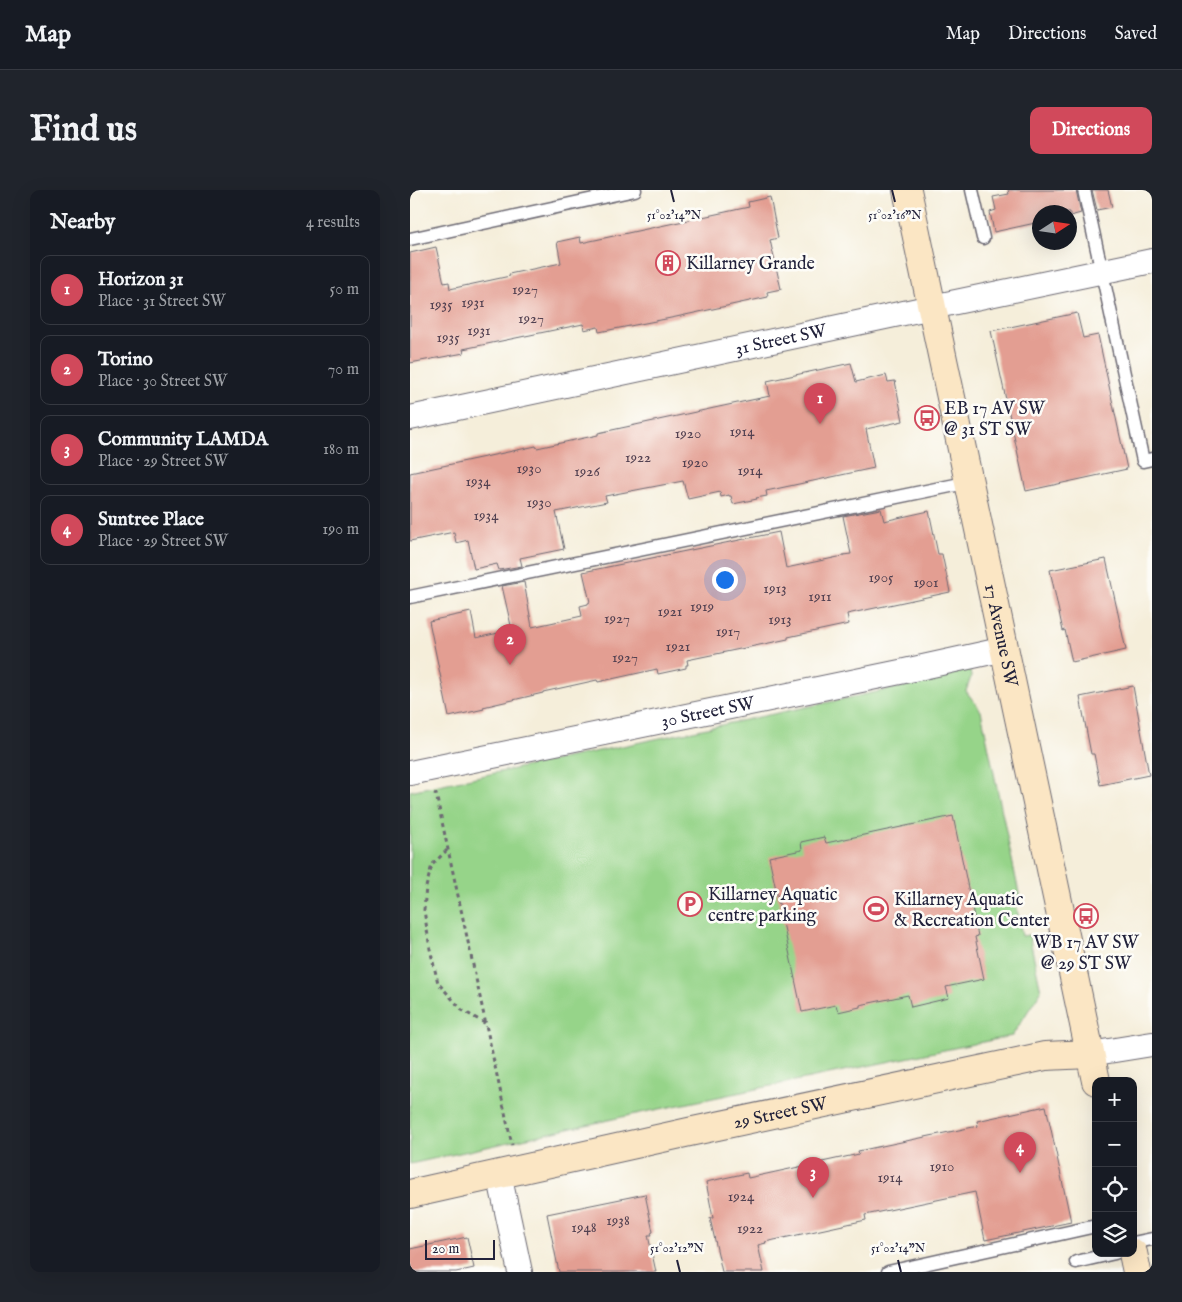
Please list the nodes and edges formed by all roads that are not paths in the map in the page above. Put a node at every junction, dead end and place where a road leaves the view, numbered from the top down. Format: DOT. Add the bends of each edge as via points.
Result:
graph roads {
  1 [pos="634,190"];
  2 [pos="907,190"];
  3 [pos="972,190"];
  4 [pos="1084,190"];
  5 [pos="983,238"];
  6 [pos="410,239"];
  7 [pos="1152,261"];
  8 [pos="1102,272"];
  9 [pos="932,307"];
  10 [pos="410,418"];
  11 [pos="1152,458"];
  12 [pos="970,482"];
  13 [pos="410,597"];
  14 [pos="1005,649"];
  15 [pos="410,771"];
  16 [pos="1152,1044"];
  17 [pos="1090,1054"];
  18 [pos="1095,1077"];
  19 [pos="499,1174"];
  20 [pos="410,1194"];
  21 [pos="1092,1227"];
  22 [pos="1152,1239"];
  23 [pos="1137,1242"];
  24 [pos="1098,1257"];
  25 [pos="1134,1257"];
  26 [pos="1076,1262"];
  27 [pos="520,1272"];
  28 [pos="888,1272"];
  29 [pos="1137,1272"];
  1 -- 6 [label="lane"];
  2 -- 9 [label="main road, 17 Avenue SW"];
  3 -- 5 [label="lane"];
  4 -- 8 [label="lane"];
  7 -- 8 [label="street, 31 Street SW"];
  8 -- 9 [label="street, 31 Street SW"];
  8 -- 11 [label="lane" via="1143,460"];
  9 -- 10 [label="street, 31 Street SW"];
  9 -- 12 [label="main road, 17 Avenue SW"];
  12 -- 13 [label="lane"];
  12 -- 14 [label="main road, 17 Avenue SW"];
  14 -- 15 [label="street, 30 Street SW"];
  14 -- 17 [label="main road, 17 Avenue SW"];
  16 -- 17 [label="street, 29 Street SW"];
  17 -- 18 [label="main road, 17 Avenue SW"];
  17 -- 19 [label="main road, 29 Street SW" via="1045,1056"];
  19 -- 20 [label="main road, 29 Street SW"];
  19 -- 27 [label="street"];
  21 -- 28 [label="lane"];
  22 -- 23 [label="lane"];
  24 -- 26 [label="lane"];
  25 -- 29 [label="main road"];
}
